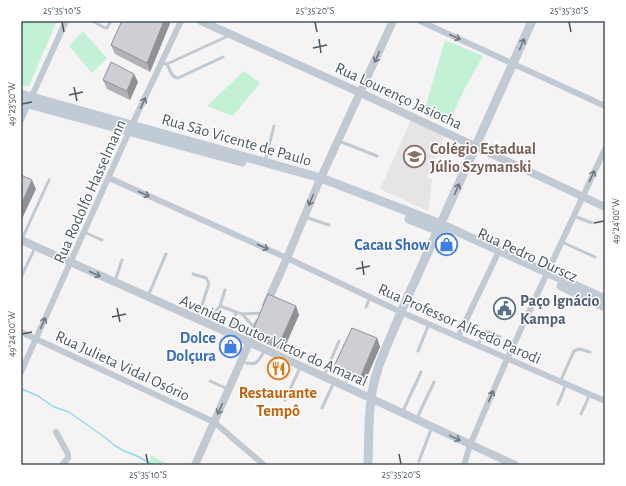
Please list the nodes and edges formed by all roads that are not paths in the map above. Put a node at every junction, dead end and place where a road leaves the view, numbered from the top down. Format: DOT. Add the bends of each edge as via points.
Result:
graph roads {
  1 [pos="66,21"];
  2 [pos="92,21"];
  3 [pos="110,21"];
  4 [pos="181,21"];
  5 [pos="201,21"];
  6 [pos="393,21"];
  7 [pos="420,21"];
  8 [pos="532,21"];
  9 [pos="231,34"];
  10 [pos="222,57"];
  11 [pos="164,64"];
  12 [pos="513,64"];
  13 [pos="361,93"];
  14 [pos="21,94"];
  15 [pos="27,101"];
  16 [pos="605,106"];
  17 [pos="21,120"];
  18 [pos="274,126"];
  19 [pos="131,128"];
  20 [pos="338,141"];
  21 [pos="476,146"];
  22 [pos="605,148"];
  23 [pos="377,156"];
  24 [pos="265,162"];
  25 [pos="109,178"];
  26 [pos="49,180"];
  27 [pos="320,181"];
  28 [pos="583,196"];
  29 [pos="605,207"];
  30 [pos="574,216"];
  31 [pos="304,217"];
  32 [pos="592,223"];
  33 [pos="330,225"];
  34 [pos="440,227"];
  35 [pos="84,232"];
  36 [pos="102,240"];
  37 [pos="22,242"];
  38 [pos="562,242"];
  39 [pos="36,247"];
  40 [pos="498,253"];
  41 [pos="166,254"];
  42 [pos="595,257"];
  43 [pos="287,258"];
  44 [pos="122,260"];
  45 [pos="70,263"];
  46 [pos="193,274"];
  47 [pos="546,276"];
  48 [pos="21,277"];
  49 [pos="114,283"];
  50 [pos="225,290"];
  51 [pos="147,297"];
  52 [pos="370,297"];
  53 [pos="604,297"];
  54 [pos="220,306"];
  55 [pos="366,307"];
  56 [pos="605,307"];
  57 [pos="236,312"];
  58 [pos="401,312"];
  59 [pos="262,313"];
  60 [pos="242,314"];
  61 [pos="201,321"];
  62 [pos="429,324"];
  63 [pos="255,328"];
  64 [pos="21,332"];
  65 [pos="230,334"];
  66 [pos="458,337"];
  67 [pos="500,337"];
  68 [pos="36,339"];
  69 [pos="339,341"];
  70 [pos="249,342"];
  71 [pos="478,346"];
  72 [pos="265,350"];
  73 [pos="418,351"];
  74 [pos="590,352"];
  75 [pos="507,359"];
  76 [pos="240,362"];
  77 [pos="301,366"];
  78 [pos="21,372"];
  79 [pos="421,372"];
  80 [pos="324,377"];
  81 [pos="210,381"];
  82 [pos="334,382"];
  83 [pos="434,382"];
  84 [pos="563,383"];
  85 [pos="228,389"];
  86 [pos="590,394"];
  87 [pos="371,399"];
  88 [pos="285,400"];
  89 [pos="605,401"];
  90 [pos="558,404"];
  91 [pos="322,408"];
  92 [pos="402,413"];
  93 [pos="581,414"];
  94 [pos="416,420"];
  95 [pos="214,422"];
  96 [pos="432,427"];
  97 [pos="56,432"];
  98 [pos="470,445"];
  99 [pos="419,461"];
  100 [pos="62,465"];
  101 [pos="195,465"];
  102 [pos="264,465"];
  103 [pos="368,465"];
  104 [pos="464,465"];
  105 [pos="515,465"];
  1 -- 15 [label="street"];
  2 -- 3 [label="lane" via="105,28"];
  4 -- 11 [label="street, Rua Rodolfo Hasselmann"];
  5 -- 9 [label="street, Rua Lourenço Jasiocha"];
  6 -- 13 [label="street, one-way"];
  7 -- 12 [label="street, one-way"];
  12 -- 8 [label="main road, one-way"];
  9 -- 11 [label="lane"];
  9 -- 13 [label="street, Rua Lourenço Jasiocha"];
  10 -- 11 [label="lane" via="178,78 172,76"];
  19 -- 11 [label="street, Rua Rodolfo Hasselmann, one-way"];
  12 -- 16 [label="street"];
  12 -- 21 [label="main road"];
  13 -- 20 [label="street"];
  13 -- 21 [label="street, Rua Lourenço Jasiocha"];
  14 -- 15 [label="main road, Rua São Vicente de Paulo"];
  15 -- 17 [label="street"];
  15 -- 19 [label="main road, Rua São Vicente de Paulo"];
  18 -- 24 [label="lane"];
  19 -- 24 [label="main road, Rua São Vicente de Paulo"];
  19 -- 25 [label="street, Rua Rodolfo Hasselmann"];
  19 -- 27 [label="main road, Rua São Vicente de Paulo"];
  20 -- 23 [label="lane"];
  20 -- 27 [label="street"];
  21 -- 28 [label="street, Rua Lourenço Jasiocha"];
  34 -- 21 [label="main road, one-way"];
  28 -- 22 [label="street, one-way"];
  24 -- 27 [label="main road, Rua São Vicente de Paulo"];
  25 -- 35 [label="street, Rua Rodolfo Hasselmann"];
  25 -- 43 [label="street, Rua Professor Alfredo Parodi, one-way"];
  26 -- 37 [label="lane"];
  27 -- 31 [label="street, one-way"];
  27 -- 34 [label="main road, Rua São Vicente de Paulo"];
  28 -- 29 [label="street, Rua Lourenço Jasiocha"];
  28 -- 30 [label="street"];
  30 -- 32 [label="lane"];
  30 -- 38 [label="street"];
  31 -- 33 [label="lane"];
  31 -- 43 [label="street"];
  34 -- 40 [label="main road, Rua Pedro Durscz"];
  34 -- 58 [label="main road"];
  35 -- 36 [label="lane"];
  35 -- 45 [label="street, Rua Rodolfo Hasselmann"];
  37 -- 39 [label="street, Avenida Doutor Victor do Amaral"];
  38 -- 42 [label="lane"];
  38 -- 47 [label="street"];
  39 -- 45 [label="street, Avenida Doutor Victor do Amaral"];
  39 -- 48 [label="lane"];
  40 -- 47 [label="main road, Rua Pedro Durscz"];
  40 -- 66 [label="street"];
  41 -- 51 [label="lane"];
  43 -- 52 [label="street, Rua Professor Alfredo Parodi"];
  43 -- 59 [label="street"];
  44 -- 49 [label="lane"];
  45 -- 49 [label="street, Avenida Doutor Victor do Amaral, one-way"];
  68 -- 45 [label="street, Rua Rodolfo Hasselmann, one-way"];
  46 -- 61 [label="lane" via="206,278 209,283"];
  47 -- 53 [label="main road, Rua Pedro Durscz"];
  47 -- 56 [label="main road, Rua Pedro Durscz"];
  47 -- 75 [label="street"];
  49 -- 51 [label="street, Avenida Doutor Victor do Amaral"];
  50 -- 54 [label="lane"];
  51 -- 61 [label="street, Avenida Doutor Victor do Amaral"];
  52 -- 55 [label="lane"];
  52 -- 58 [label="street, Rua Professor Alfredo Parodi"];
  54 -- 57 [label="lane"];
  54 -- 61 [label="lane"];
  57 -- 60 [label="lane"];
  57 -- 65 [label="lane"];
  58 -- 62 [label="street, Rua Professor Alfredo Parodi"];
  58 -- 87 [label="main road" via="375,379"];
  59 -- 60 [label="lane"];
  59 -- 63 [label="street"];
  60 -- 63 [label="lane"];
  61 -- 65 [label="street, Avenida Doutor Victor do Amaral"];
  62 -- 66 [label="street, Rua Professor Alfredo Parodi"];
  62 -- 73 [label="lane"];
  63 -- 70 [label="street"];
  64 -- 68 [label="street, Rua Julieta Vidal Osório"];
  65 -- 70 [label="street, Avenida Doutor Victor do Amaral"];
  66 -- 71 [label="street, Rua Professor Alfredo Parodi"];
  67 -- 71 [label="lane" via="484,332"];
  68 -- 78 [label="street, Rua Rodolfo Hasselmann"];
  68 -- 95 [label="street, Rua Julieta Vidal Osório"];
  69 -- 80 [label="lane"];
  70 -- 72 [label="street, Avenida Doutor Victor do Amaral"];
  70 -- 76 [label="street"];
  71 -- 75 [label="street, Rua Professor Alfredo Parodi"];
  72 -- 76 [label="lane" via="256,363"];
  72 -- 77 [label="street, Avenida Doutor Victor do Amaral"];
  74 -- 84 [label="lane" via="579,349 574,351"];
  75 -- 84 [label="street, Rua Professor Alfredo Parodi"];
  98 -- 75 [label="street, one-way"];
  76 -- 85 [label="street"];
  77 -- 80 [label="street, Avenida Doutor Victor do Amaral"];
  77 -- 88 [label="lane"];
  79 -- 92 [label="lane"];
  80 -- 82 [label="street, Avenida Doutor Victor do Amaral"];
  81 -- 85 [label="lane"];
  82 -- 87 [label="street, Avenida Doutor Victor do Amaral"];
  82 -- 91 [label="lane"];
  83 -- 94 [label="lane"];
  84 -- 86 [label="street, Rua Professor Alfredo Parodi"];
  84 -- 90 [label="lane"];
  85 -- 95 [label="street, one-way"];
  86 -- 89 [label="street, Rua Professor Alfredo Parodi"];
  86 -- 93 [label="lane"];
  87 -- 92 [label="street, Avenida Doutor Victor do Amaral"];
  87 -- 103 [label="main road"];
  92 -- 94 [label="street, Avenida Doutor Victor do Amaral"];
  94 -- 96 [label="street, Avenida Doutor Victor do Amaral"];
  95 -- 101 [label="street"];
  95 -- 102 [label="street, Rua Julieta Vidal Osório"];
  96 -- 98 [label="street, Avenida Doutor Victor do Amaral, one-way"];
  96 -- 99 [label="lane"];
  97 -- 100 [label="street" via="68,454"];
  98 -- 104 [label="street"];
  98 -- 105 [label="street, Avenida Doutor Victor do Amaral"];
}
